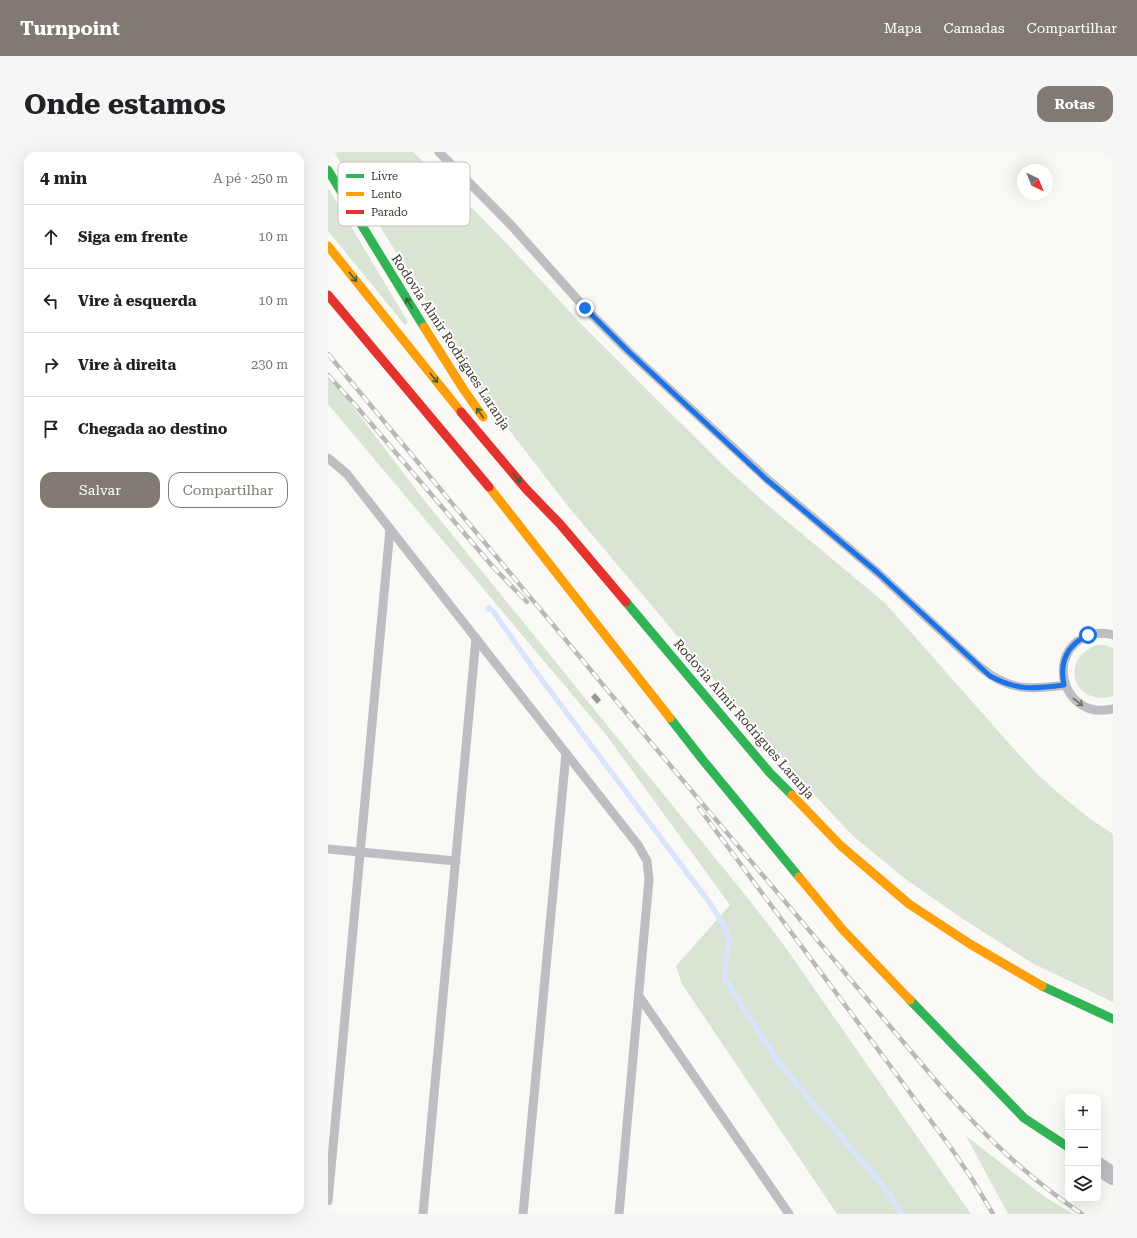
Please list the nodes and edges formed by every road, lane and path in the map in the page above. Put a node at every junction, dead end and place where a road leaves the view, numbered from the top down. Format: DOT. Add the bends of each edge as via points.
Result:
graph roads {
  1 [pos="438,152"];
  2 [pos="448,162"];
  3 [pos="328,170"];
  4 [pos="470,184"];
  5 [pos="338,187"];
  6 [pos="362,226"];
  7 [pos="328,246"];
  8 [pos="328,295"];
  9 [pos="488,424"];
  10 [pos="328,458"];
  11 [pos="515,462"];
  12 [pos="560,524"];
  13 [pos="390,529"];
  14 [pos="1113,635"];
  15 [pos="476,638"];
  16 [pos="1064,685"];
  17 [pos="1113,709"];
  18 [pos="566,753"];
  19 [pos="328,849"];
  20 [pos="360,852"];
  21 [pos="456,861"];
  22 [pos="639,996"];
  23 [pos="1113,1019"];
  24 [pos="1065,1145"];
  25 [pos="1101,1168"];
  26 [pos="1113,1176"];
  27 [pos="328,1201"];
  28 [pos="423,1214"];
  29 [pos="522,1214"];
  30 [pos="619,1214"];
  31 [pos="789,1214"];
  1 -- 2 [label="lane"];
  5 -- 3 [label="main road, Rodovia Almir Rodrigues Laranja, one-way"];
  4 -- 16 [label="lane" via="628,351 766,479 877,572 990,676 1026,688"];
  9 -- 6 [label="main road, Rodovia Almir Rodrigues Laranja, one-way" via="409,304"];
  7 -- 12 [label="main road, Rodovia Almir Rodrigues Laranja, one-way" via="490,447"];
  8 -- 24 [label="main road" via="481,477 702,759 843,930 1024,1118"];
  10 -- 13 [label="lane" via="347,474"];
  11 -- 12 [label="main road, Rodovia Almir Rodrigues Laranja"];
  12 -- 23 [label="main road, Rodovia Almir Rodrigues Laranja" via="770,773 840,845 909,904 970,944 1037,983"];
  13 -- 15 [label="lane"];
  13 -- 20 [label="lane"];
  14 -- 16 [label="lane" via="1088,635 1072,646 1063,665"];
  15 -- 18 [label="lane"];
  15 -- 21 [label="lane"];
  16 -- 17 [label="lane, one-way" via="1069,694 1084,707 1104,711"];
  18 -- 22 [label="lane" via="648,861 649,879"];
  18 -- 29 [label="lane"];
  19 -- 20 [label="lane"];
  20 -- 21 [label="lane"];
  20 -- 27 [label="lane"];
  21 -- 28 [label="lane"];
  22 -- 30 [label="lane"];
  22 -- 31 [label="lane"];
  25 -- 26 [label="street"];
}
